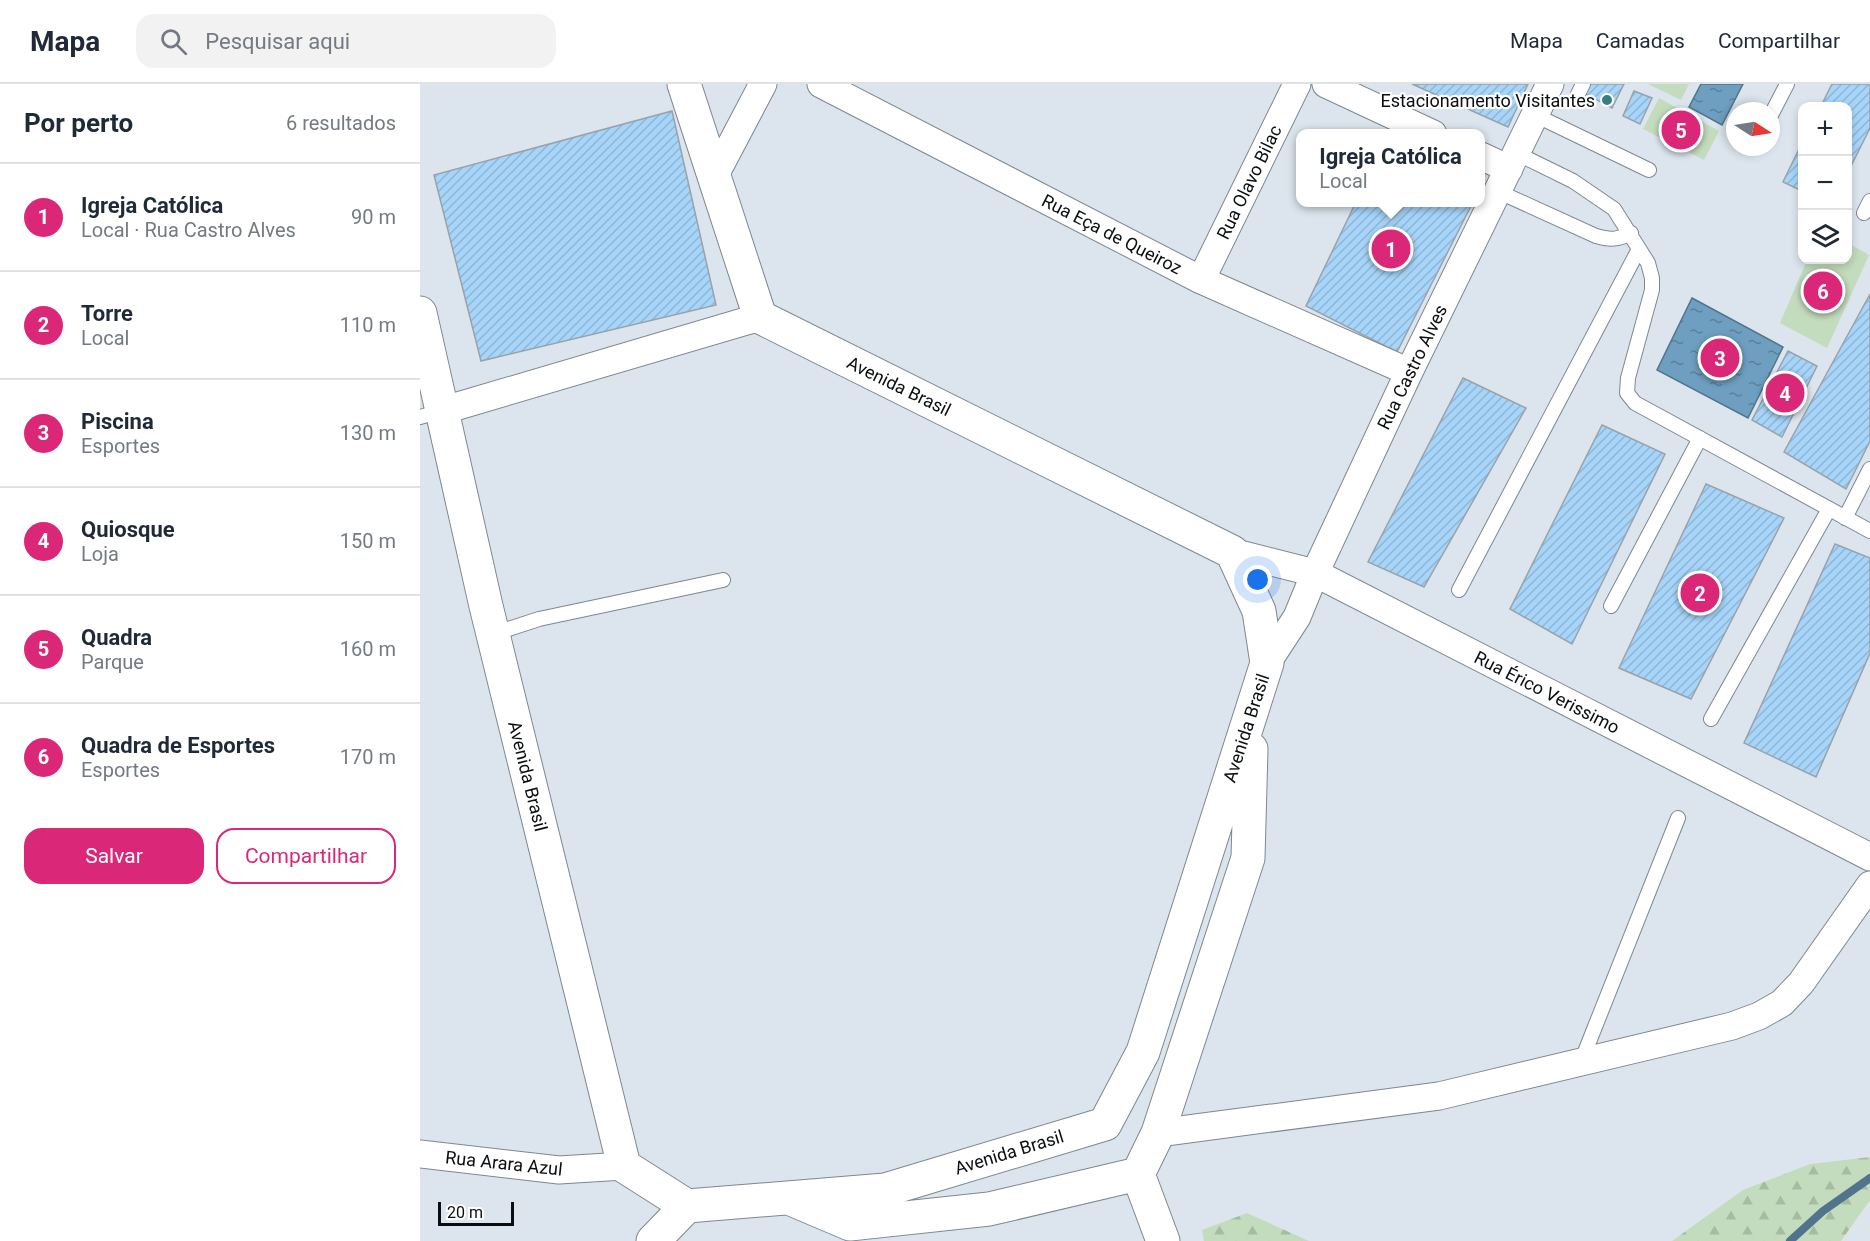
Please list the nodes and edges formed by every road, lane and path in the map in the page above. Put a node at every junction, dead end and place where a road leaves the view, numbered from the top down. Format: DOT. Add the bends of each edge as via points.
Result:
graph roads {
  1 [pos="684,84"];
  2 [pos="764,84"];
  3 [pos="821,84"];
  4 [pos="1298,84"];
  5 [pos="1326,84"];
  6 [pos="1550,84"];
  7 [pos="1787,84"];
  8 [pos="1778,102"];
  9 [pos="1535,115"];
  10 [pos="1422,129"];
  11 [pos="1485,158"];
  12 [pos="1649,170"];
  13 [pos="1507,171"];
  14 [pos="714,177"];
  15 [pos="1631,233"];
  16 [pos="1639,249"];
  17 [pos="1201,280"];
  18 [pos="420,313"];
  19 [pos="759,317"];
  20 [pos="1409,372"];
  21 [pos="430,414"];
  22 [pos="1700,438"];
  23 [pos="1870,469"];
  24 [pos="1829,509"];
  25 [pos="1845,518"];
  26 [pos="1870,531"];
  27 [pos="1232,552"];
  28 [pos="1315,573"];
  29 [pos="723,580"];
  30 [pos="1459,590"];
  31 [pos="1611,606"];
  32 [pos="493,634"];
  33 [pos="1267,663"];
  34 [pos="1252,711"];
  35 [pos="1711,719"];
  36 [pos="1678,818"];
  37 [pos="1870,857"];
  38 [pos="1870,885"];
  39 [pos="1581,1062"];
  40 [pos="1158,1133"];
  41 [pos="420,1154"];
  42 [pos="624,1166"];
  43 [pos="1138,1174"];
  44 [pos="787,1197"];
  45 [pos="687,1206"];
  46 [pos="653,1241"];
  47 [pos="1163,1241"];
  1 -- 14 [label="street"];
  2 -- 14 [label="street"];
  3 -- 17 [label="street, Rua Eça de Queiroz"];
  4 -- 17 [label="street, Rua Olavo Bilac"];
  5 -- 10 [label="street"];
  6 -- 9 [label="street, Rua Castro Alves"];
  7 -- 8 [label="lane"];
  9 -- 12 [label="lane"];
  9 -- 13 [label="street, Rua Castro Alves"];
  11 -- 13 [label="street"];
  13 -- 15 [label="lane" via="1573,181 1614,209"];
  13 -- 15 [label="lane" via="1603,238 1619,239"];
  13 -- 20 [label="street, Rua Castro Alves"];
  14 -- 19 [label="street"];
  15 -- 16 [label="lane"];
  16 -- 22 [label="lane" via="1648,263 1652,290 1627,393 1635,403"];
  16 -- 30 [label="lane"];
  17 -- 20 [label="street, Rua Eça de Queiroz"];
  18 -- 21 [label="street, Avenida Brasil"];
  19 -- 21 [label="street"];
  19 -- 27 [label="street, Avenida Brasil"];
  20 -- 28 [label="street, Rua Castro Alves"];
  21 -- 32 [label="street, Avenida Brasil"];
  22 -- 24 [label="lane"];
  22 -- 31 [label="lane"];
  23 -- 25 [label="lane"];
  24 -- 25 [label="lane"];
  24 -- 35 [label="lane"];
  25 -- 26 [label="lane"];
  27 -- 28 [label="street"];
  27 -- 33 [label="street, Avenida Brasil" via="1259,611"];
  28 -- 33 [label="street" via="1297,617"];
  28 -- 37 [label="street, Rua Érico Verissimo"];
  29 -- 32 [label="lane" via="539,619"];
  32 -- 42 [label="street, Avenida Brasil"];
  33 -- 34 [label="street, Avenida Brasil"];
  34 -- 40 [label="street" via="1248,858"];
  34 -- 44 [label="street, Avenida Brasil" via="1143,1052 1105,1124 885,1190"];
  36 -- 39 [label="lane"];
  38 -- 39 [label="street" via="1782,1003 1732,1026"];
  39 -- 40 [label="street" via="1438,1096"];
  40 -- 43 [label="street"];
  41 -- 42 [label="street, Rua Arara Azul" via="559,1170"];
  42 -- 45 [label="street"];
  43 -- 44 [label="street" via="989,1209 850,1224"];
  43 -- 47 [label="street"];
  44 -- 45 [label="street, Avenida Brasil"];
  45 -- 46 [label="street"];
}
